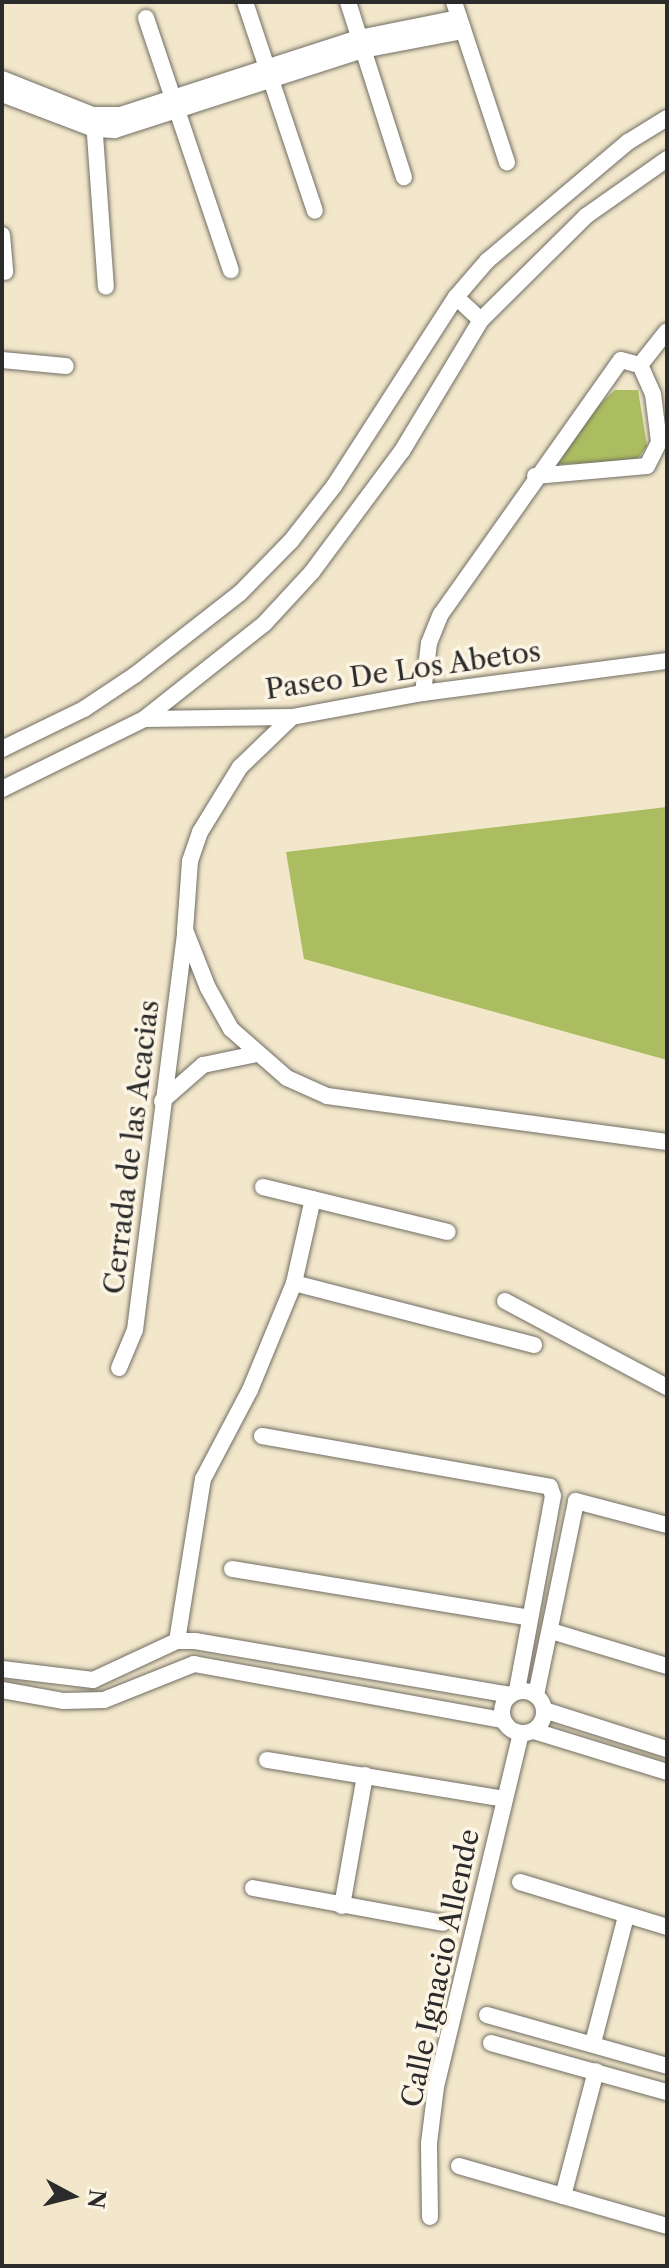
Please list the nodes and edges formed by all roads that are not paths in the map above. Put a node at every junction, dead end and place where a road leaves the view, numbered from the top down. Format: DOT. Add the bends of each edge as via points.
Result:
graph roads {
  1 [pos="245,2"];
  2 [pos="348,2"];
  3 [pos="459,17"];
  4 [pos="146,18"];
  5 [pos="361,44"];
  6 [pos="269,73"];
  7 [pos="2,79"];
  8 [pos="2,94"];
  9 [pos="175,104"];
  10 [pos="667,118"];
  11 [pos="94,122"];
  12 [pos="667,159"];
  13 [pos="507,162"];
  14 [pos="404,177"];
  15 [pos="315,211"];
  16 [pos="2,235"];
  17 [pos="231,270"];
  18 [pos="5,272"];
  19 [pos="106,287"];
  20 [pos="456,297"];
  21 [pos="481,320"];
  22 [pos="667,331"];
  23 [pos="2,360"];
  24 [pos="640,365"];
  25 [pos="66,366"];
  26 [pos="667,383"];
  27 [pos="653,394"];
  28 [pos="535,476"];
  29 [pos="667,661"];
  30 [pos="423,693"];
  31 [pos="292,717"];
  32 [pos="144,719"];
  33 [pos="2,749"];
  34 [pos="2,789"];
  35 [pos="185,930"];
  36 [pos="256,1054"];
  37 [pos="162,1101"];
  38 [pos="667,1142"];
  39 [pos="263,1187"];
  40 [pos="313,1199"];
  41 [pos="448,1232"];
  42 [pos="294,1283"];
  43 [pos="505,1301"];
  44 [pos="534,1345"];
  45 [pos="119,1368"];
  46 [pos="667,1387"];
  47 [pos="262,1436"];
  48 [pos="667,1525"];
  49 [pos="232,1569"];
  50 [pos="530,1618"];
  51 [pos="551,1631"];
  52 [pos="177,1641"];
  53 [pos="667,1666"];
  54 [pos="127,1667"];
  55 [pos="2,1669"];
  56 [pos="137,1687"];
  57 [pos="2,1690"];
  58 [pos="514,1693"];
  59 [pos="540,1702"];
  60 [pos="503,1720"];
  61 [pos="528,1732"];
  62 [pos="667,1749"];
  63 [pos="267,1760"];
  64 [pos="667,1772"];
  65 [pos="365,1775"];
  66 [pos="504,1799"];
  67 [pos="520,1882"];
  68 [pos="253,1888"];
  69 [pos="342,1906"];
  70 [pos="626,1916"];
  71 [pos="443,1923"];
  72 [pos="667,1927"];
  73 [pos="487,2015"];
  74 [pos="491,2043"];
  75 [pos="593,2043"];
  76 [pos="667,2066"];
  77 [pos="596,2071"];
  78 [pos="667,2092"];
  79 [pos="459,2166"];
  80 [pos="563,2196"];
  81 [pos="430,2217"];
  82 [pos="667,2226"];
  1 -- 6 [label="street"];
  2 -- 5 [label="street"];
  3 -- 5 [label="street"];
  3 -- 13 [label="street"];
  4 -- 9 [label="street"];
  5 -- 6 [label="street"];
  5 -- 14 [label="street"];
  6 -- 9 [label="street"];
  6 -- 15 [label="street"];
  7 -- 11 [label="street"];
  8 -- 11 [label="street"];
  9 -- 11 [label="street" via="122,128"];
  9 -- 17 [label="street"];
  10 -- 20 [label="street" via="628,142 542,211"];
  11 -- 19 [label="street"];
  12 -- 21 [label="street" via="586,216"];
  16 -- 18 [label="street"];
  20 -- 21 [label="street"];
  20 -- 33 [label="street" via="334,486 240,593 84,709"];
  21 -- 32 [label="street" via="402,451 312,572 264,624"];
  22 -- 24 [label="street"];
  23 -- 25 [label="street"];
  24 -- 27 [label="street"];
  24 -- 28 [label="street" via="621,360"];
  26 -- 27 [label="street"];
  27 -- 28 [label="street" via="659,442 647,466"];
  28 -- 30 [label="street" via="441,614 429,643"];
  29 -- 30 [label="street, Paseo De Los Abetos"];
  30 -- 31 [label="street, Paseo De Los Abetos"];
  31 -- 32 [label="street, Paseo De Los Abetos"];
  31 -- 35 [label="street, Cerrada de las Acacias" via="240,767 200,832 190,861"];
  32 -- 34 [label="street"];
  35 -- 36 [label="street" via="231,1029"];
  35 -- 37 [label="street, Cerrada de las Acacias"];
  36 -- 37 [label="street" via="203,1065"];
  36 -- 38 [label="street" via="287,1078 351,1102"];
  37 -- 45 [label="street, Cerrada de las Acacias" via="135,1330"];
  39 -- 40 [label="street"];
  40 -- 41 [label="street"];
  40 -- 42 [label="street"];
  42 -- 44 [label="street"];
  42 -- 52 [label="street" via="250,1390 203,1479"];
  43 -- 46 [label="street"];
  47 -- 50 [label="street" via="552,1490"];
  48 -- 51 [label="street" via="576,1501"];
  49 -- 50 [label="street"];
  50 -- 58 [label="street"];
  51 -- 53 [label="street"];
  51 -- 59 [label="street"];
  52 -- 54 [label="street"];
  52 -- 58 [label="street"];
  54 -- 55 [label="street" via="76,1681"];
  54 -- 56 [label="street"];
  56 -- 57 [label="street" via="80,1703"];
  56 -- 60 [label="street" via="194,1664"];
  58 -- 59 [label="street"];
  58 -- 60 [label="street" via="501,1711"];
  59 -- 61 [label="street, Calle Ignacio Allende"];
  59 -- 62 [label="street"];
  60 -- 61 [label="street"];
  61 -- 64 [label="street"];
  61 -- 66 [label="street, Calle Ignacio Allende"];
  63 -- 65 [label="street"];
  65 -- 66 [label="street"];
  65 -- 69 [label="street"];
  66 -- 81 [label="street, Calle Ignacio Allende" via="436,2087 429,2143"];
  67 -- 70 [label="street"];
  68 -- 69 [label="street"];
  69 -- 71 [label="street"];
  70 -- 72 [label="street"];
  70 -- 75 [label="street"];
  73 -- 75 [label="street"];
  74 -- 77 [label="street"];
  75 -- 76 [label="street"];
  77 -- 78 [label="street"];
  77 -- 80 [label="street"];
  79 -- 80 [label="street"];
  80 -- 82 [label="street"];
}
